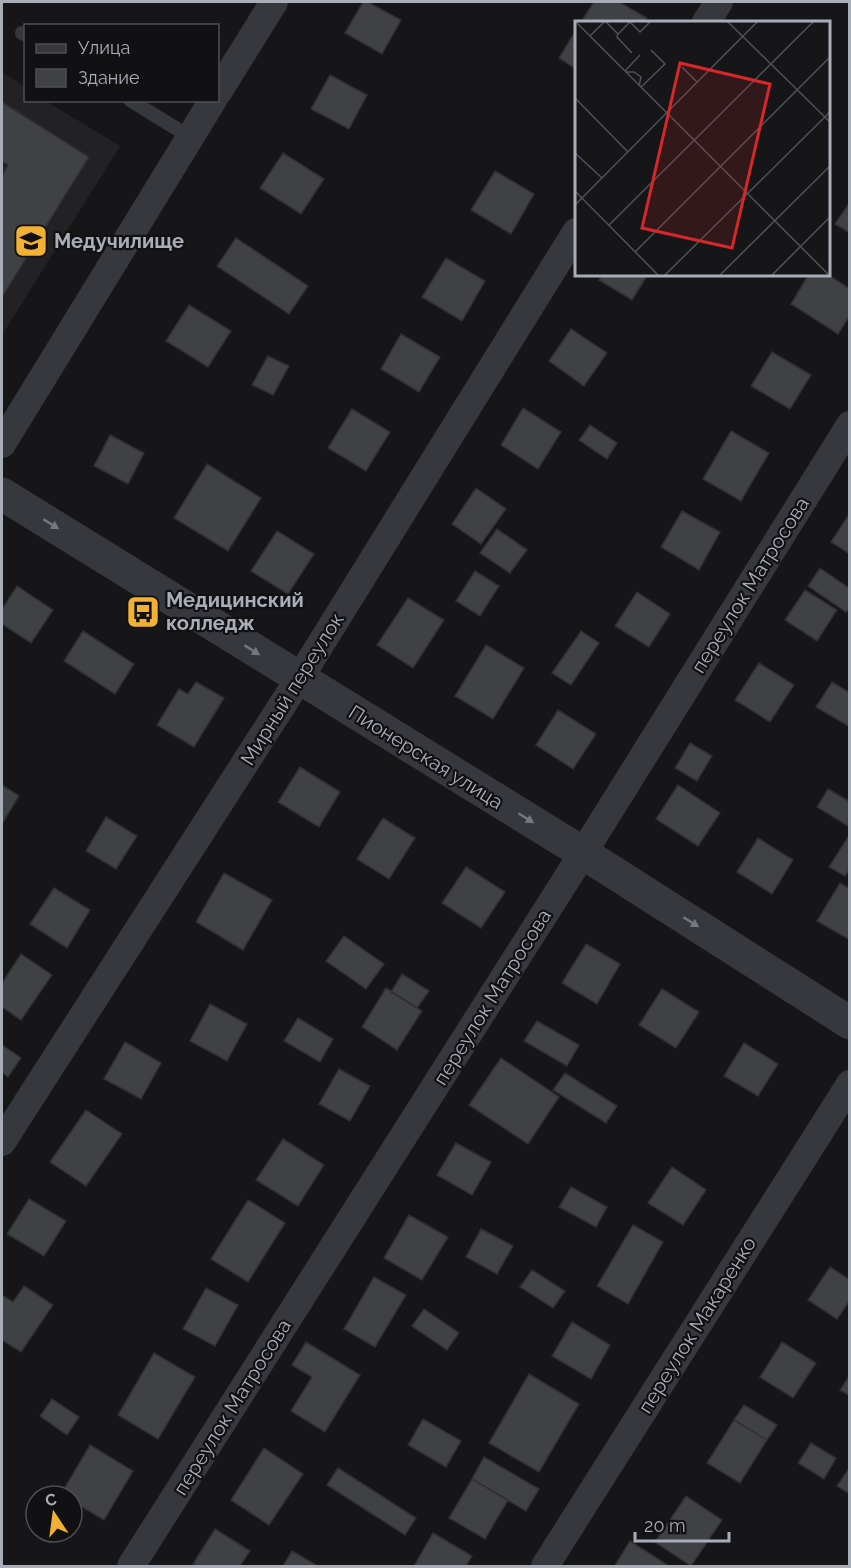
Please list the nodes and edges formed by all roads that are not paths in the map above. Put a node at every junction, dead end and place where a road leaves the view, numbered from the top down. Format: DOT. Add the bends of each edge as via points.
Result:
graph roads {
  1 [pos="274,2"];
  2 [pos="719,2"];
  3 [pos="707,21"];
  4 [pos="219,90"];
  5 [pos="133,102"];
  6 [pos="212,102"];
  7 [pos="190,137"];
  8 [pos="575,234"];
  9 [pos="849,425"];
  10 [pos="2,444"];
  11 [pos="2,494"];
  12 [pos="299,679"];
  13 [pos="583,853"];
  14 [pos="849,1023"];
  15 [pos="849,1084"];
  16 [pos="2,1142"];
  17 [pos="131,1566"];
  18 [pos="545,1566"];
  1 -- 4 [label="street"];
  2 -- 3 [label="street"];
  5 -- 7 [label="lane"];
  6 -- 7 [label="street"];
  7 -- 10 [label="street"];
  8 -- 12 [label="street, Мирный переулок"];
  9 -- 13 [label="street, переулок Матросова"];
  11 -- 12 [label="street, Пионерская улица, one-way"];
  12 -- 13 [label="street, Пионерская улица, one-way"];
  12 -- 16 [label="street, Мирный переулок"];
  13 -- 14 [label="street, Пионерская улица, one-way"];
  13 -- 17 [label="street, переулок Матросова"];
  15 -- 18 [label="street, переулок Макаренко"];
}
